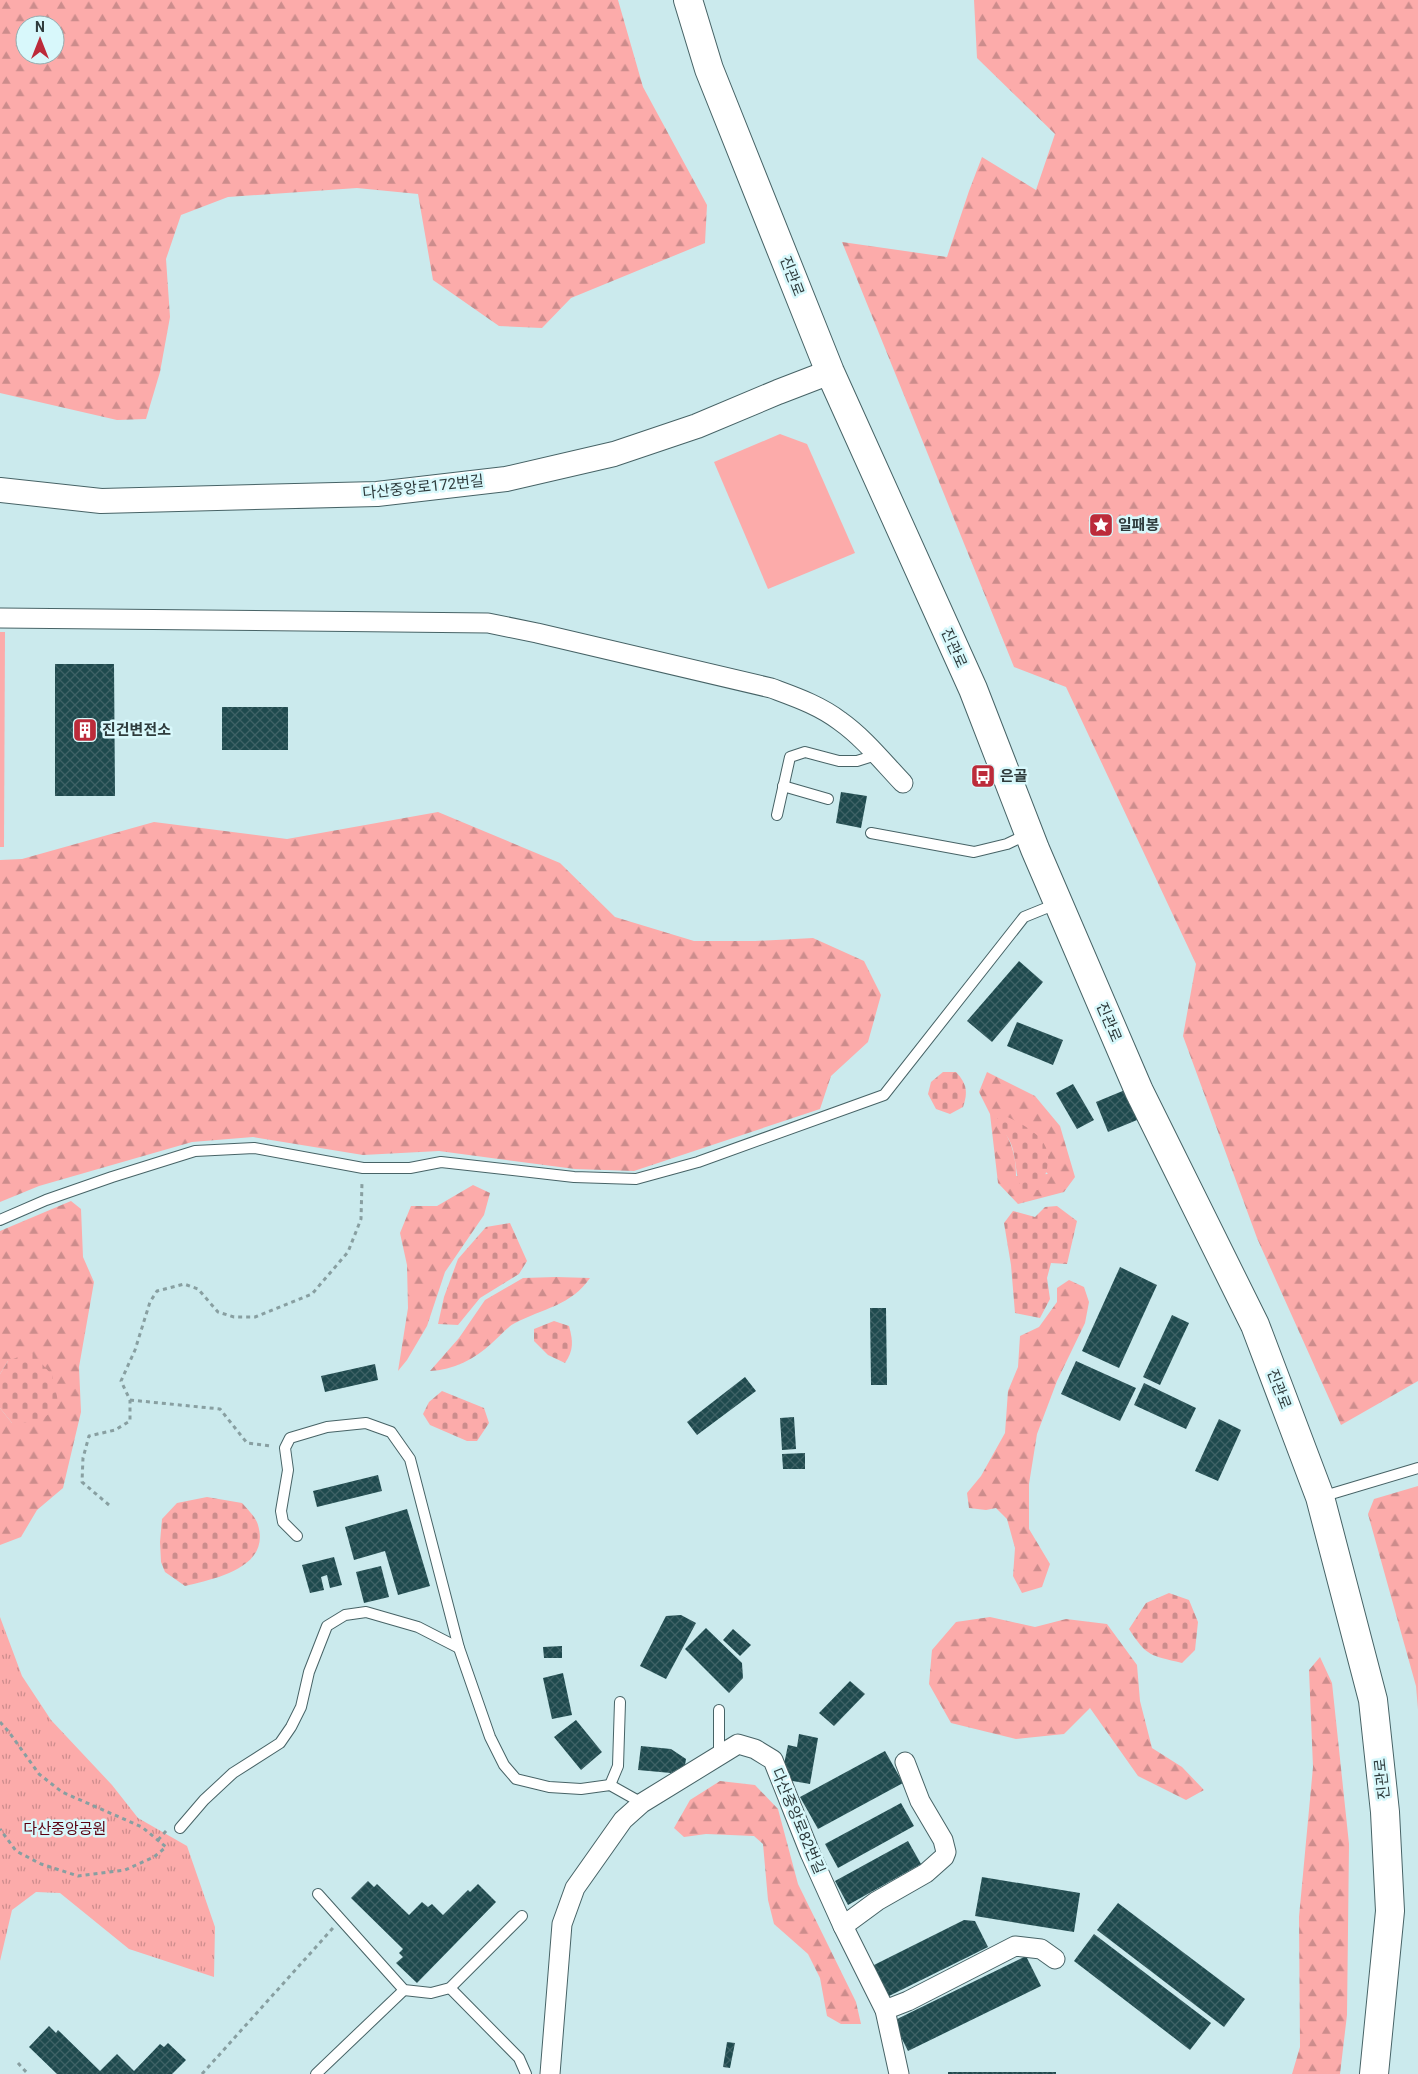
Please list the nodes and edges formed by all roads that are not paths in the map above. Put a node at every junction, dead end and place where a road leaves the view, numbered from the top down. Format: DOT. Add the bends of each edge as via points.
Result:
graph roads {
  1 [pos="688,0"];
  2 [pos="830,372"];
  3 [pos="0,490"];
  4 [pos="0,618"];
  5 [pos="876,755"];
  6 [pos="903,783"];
  7 [pos="783,786"];
  8 [pos="828,799"];
  9 [pos="777,815"];
  10 [pos="870,833"];
  11 [pos="1029,833"];
  12 [pos="1058,903"];
  13 [pos="0,1220"];
  14 [pos="1418,1468"];
  15 [pos="1320,1497"];
  16 [pos="297,1536"];
  17 [pos="459,1648"];
  18 [pos="620,1702"];
  19 [pos="719,1710"];
  20 [pos="719,1754"];
  21 [pos="905,1762"];
  22 [pos="610,1785"];
  23 [pos="642,1804"];
  24 [pos="180,1828"];
  25 [pos="318,1894"];
  26 [pos="522,1916"];
  27 [pos="843,1926"];
  28 [pos="1055,1959"];
  29 [pos="450,1988"];
  30 [pos="404,1990"];
  31 [pos="884,2010"];
  32 [pos="316,2074"];
  33 [pos="526,2074"];
  34 [pos="550,2074"];
  35 [pos="899,2074"];
  36 [pos="1374,2074"];
  1 -- 2 [label="main road, 진관로" via="709,69"];
  2 -- 3 [label="street, 다산중앙로172번길" via="697,426 614,454 506,479 377,494 101,501"];
  2 -- 11 [label="main road, 진관로" via="973,690"];
  4 -- 5 [label="street" via="488,623 771,688 816,706 841,721"];
  5 -- 6 [label="street"];
  5 -- 7 [label="lane" via="857,761 840,761 805,752 790,757"];
  7 -- 8 [label="lane"];
  7 -- 9 [label="lane"];
  10 -- 11 [label="lane" via="974,852 1006,844"];
  11 -- 12 [label="main road, 진관로"];
  12 -- 13 [label="lane" via="1024,917 884,1095 698,1162 636,1179 574,1177 441,1162 410,1168 363,1168 254,1148 195,1151 102,1180"];
  12 -- 15 [label="main road, 진관로" via="1139,1091 1255,1325"];
  14 -- 15 [label="lane"];
  15 -- 36 [label="main road, 진관로" via="1373,1700 1385,1812 1390,1911"];
  16 -- 17 [label="lane" via="283,1522 281,1511 288,1470 285,1448 290,1438 327,1427 366,1423 391,1432 410,1459"];
  17 -- 22 [label="lane" via="490,1737 504,1765 516,1779 549,1787 582,1789"];
  17 -- 24 [label="lane" via="418,1627 366,1612 345,1615 327,1626 308,1672 301,1707 291,1727 280,1742 233,1773"];
  18 -- 22 [label="lane" via="618,1766"];
  19 -- 20 [label="lane"];
  20 -- 23 [label="street, 다산중앙로82번길"];
  20 -- 27 [label="street, 다산중앙로82번길" via="738,1744 755,1749 773,1760"];
  21 -- 27 [label="street" via="920,1801 943,1840 946,1852 926,1873 877,1901"];
  22 -- 23 [label="lane"];
  23 -- 34 [label="street, 다산중앙로82번길" via="623,1820 576,1888 562,1924"];
  25 -- 30 [label="lane"];
  26 -- 29 [label="lane"];
  27 -- 31 [label="street, 다산중앙로82번길"];
  28 -- 31 [label="street" via="1040,1949 1016,1946"];
  29 -- 30 [label="lane" via="430,1993"];
  29 -- 33 [label="lane" via="519,2058"];
  30 -- 32 [label="lane"];
  31 -- 35 [label="street, 다산중앙로82번길"];
}
